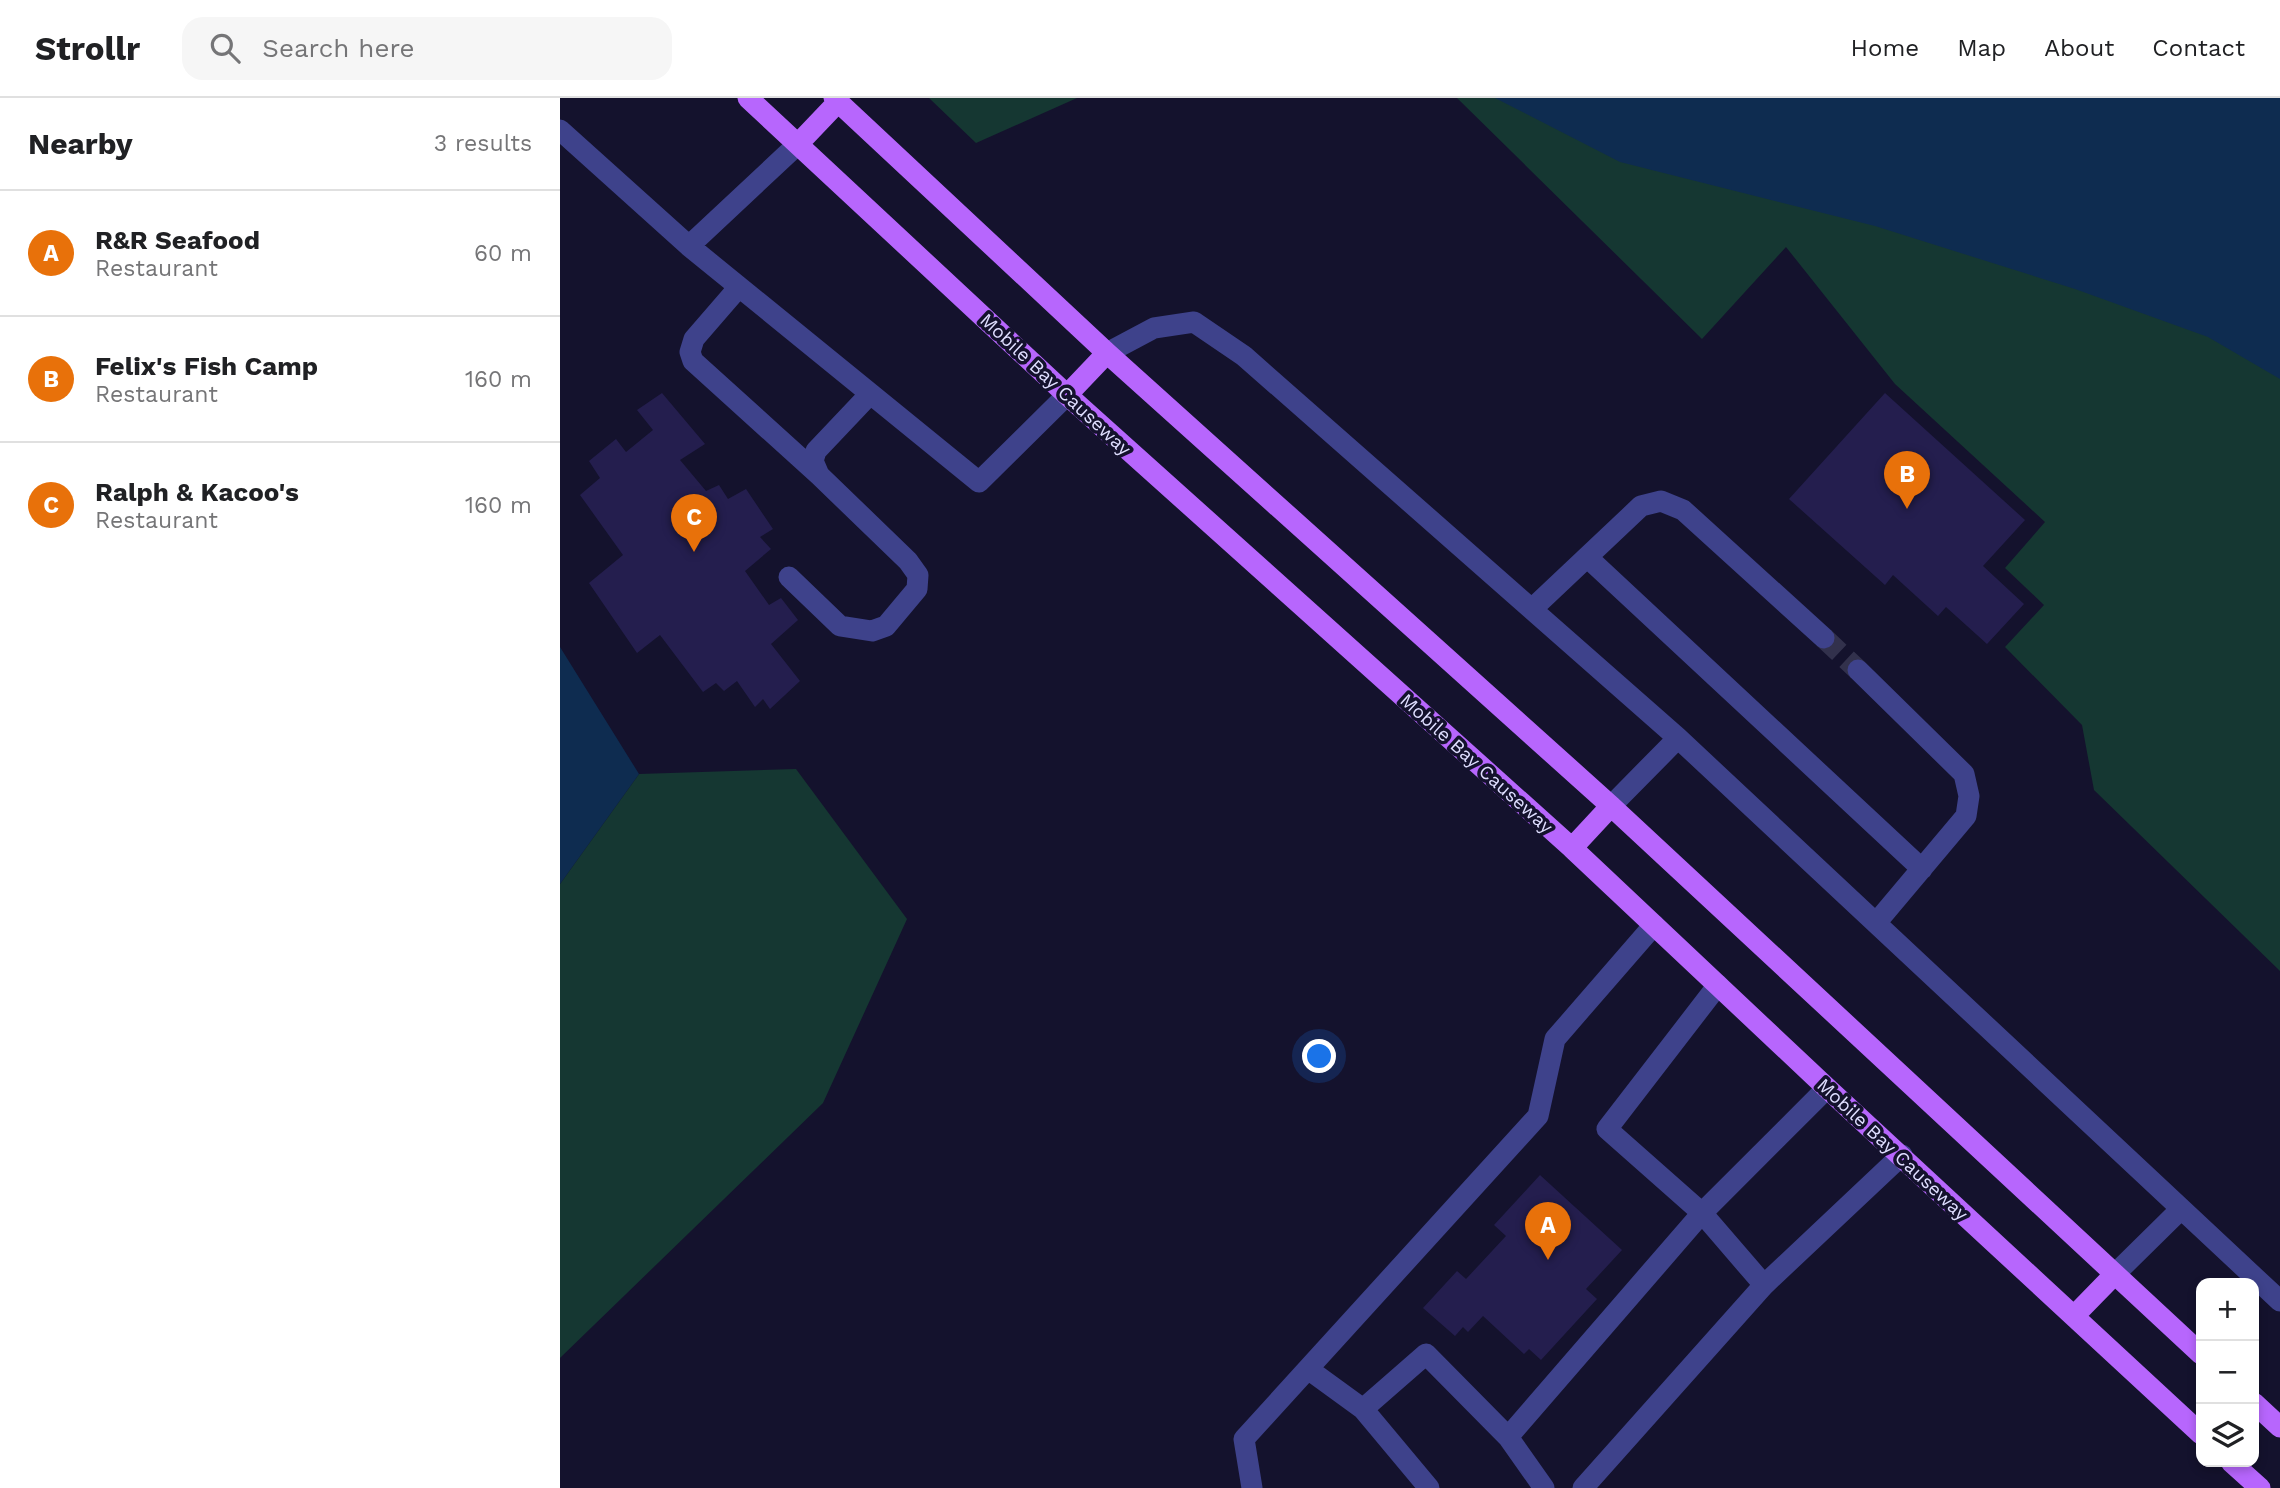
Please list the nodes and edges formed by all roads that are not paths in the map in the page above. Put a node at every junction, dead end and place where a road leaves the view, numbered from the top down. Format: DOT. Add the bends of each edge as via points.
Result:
graph roads {
  1 [pos="748,98"];
  2 [pos="836,100"];
  3 [pos="560,130"];
  4 [pos="797,144"];
  5 [pos="689,246"];
  6 [pos="739,287"];
  7 [pos="1107,353"];
  8 [pos="870,394"];
  9 [pos="1066,395"];
  10 [pos="819,475"];
  11 [pos="1587,557"];
  12 [pos="789,577"];
  13 [pos="1532,610"];
  14 [pos="1824,638"];
  15 [pos="1858,670"];
  16 [pos="1678,738"];
  17 [pos="1611,806"];
  18 [pos="1572,848"];
  19 [pos="1922,869"];
  20 [pos="1876,923"];
  21 [pos="1654,925"];
  22 [pos="1718,985"];
  23 [pos="1827,1088"];
  24 [pos="1902,1155"];
  25 [pos="2181,1209"];
  26 [pos="1702,1213"];
  27 [pos="2115,1274"];
  28 [pos="1764,1285"];
  29 [pos="2280,1301"];
  30 [pos="2074,1316"];
  31 [pos="2196,1349"];
  32 [pos="1308,1369"];
  33 [pos="2255,1404"];
  34 [pos="1363,1409"];
  35 [pos="2280,1427"];
  36 [pos="2196,1429"];
  37 [pos="1508,1437"];
  38 [pos="2237,1467"];
  39 [pos="1252,1488"];
  40 [pos="1429,1488"];
  41 [pos="1544,1488"];
  42 [pos="1583,1488"];
  43 [pos="2260,1488"];
  1 -- 4 [label="main road, Mobile Bay Causeway"];
  2 -- 4 [label="main road"];
  2 -- 7 [label="main road"];
  3 -- 5 [label="lane"];
  4 -- 5 [label="lane"];
  4 -- 9 [label="main road, Mobile Bay Causeway"];
  5 -- 6 [label="lane"];
  6 -- 8 [label="lane"];
  6 -- 10 [label="lane" via="694,340 693,361"];
  7 -- 9 [label="main road"];
  7 -- 13 [label="lane" via="1154,328 1194,322 1244,356"];
  7 -- 17 [label="main road"];
  8 -- 9 [label="lane" via="979,482"];
  8 -- 10 [label="lane" via="816,451 813,461"];
  9 -- 18 [label="main road, Mobile Bay Causeway"];
  10 -- 12 [label="lane" via="908,561 918,575 917,589 887,626 855,630 840,626"];
  11 -- 13 [label="lane"];
  11 -- 14 [label="lane" via="1641,506 1661,501 1683,510"];
  11 -- 19 [label="lane"];
  13 -- 16 [label="lane"];
  15 -- 19 [label="lane" via="1964,774 1969,796 1966,816"];
  16 -- 17 [label="lane"];
  16 -- 20 [label="lane"];
  17 -- 18 [label="main road"];
  17 -- 27 [label="main road"];
  18 -- 21 [label="main road, Mobile Bay Causeway"];
  19 -- 20 [label="lane"];
  20 -- 25 [label="lane"];
  21 -- 22 [label="main road, Mobile Bay Causeway"];
  21 -- 32 [label="lane" via="1555,1039 1538,1116"];
  22 -- 23 [label="main road, Mobile Bay Causeway"];
  22 -- 26 [label="lane" via="1607,1129"];
  23 -- 24 [label="main road, Mobile Bay Causeway"];
  23 -- 26 [label="lane"];
  24 -- 28 [label="lane"];
  24 -- 30 [label="main road, Mobile Bay Causeway"];
  25 -- 27 [label="lane"];
  25 -- 29 [label="lane"];
  26 -- 28 [label="lane"];
  26 -- 37 [label="lane"];
  27 -- 30 [label="main road"];
  27 -- 31 [label="main road"];
  28 -- 42 [label="lane"];
  30 -- 36 [label="main road, Mobile Bay Causeway"];
  32 -- 34 [label="lane"];
  32 -- 39 [label="lane" via="1244,1439"];
  33 -- 35 [label="main road"];
  34 -- 37 [label="lane" via="1426,1354"];
  34 -- 40 [label="lane"];
  37 -- 41 [label="lane"];
  38 -- 43 [label="main road"];
}
